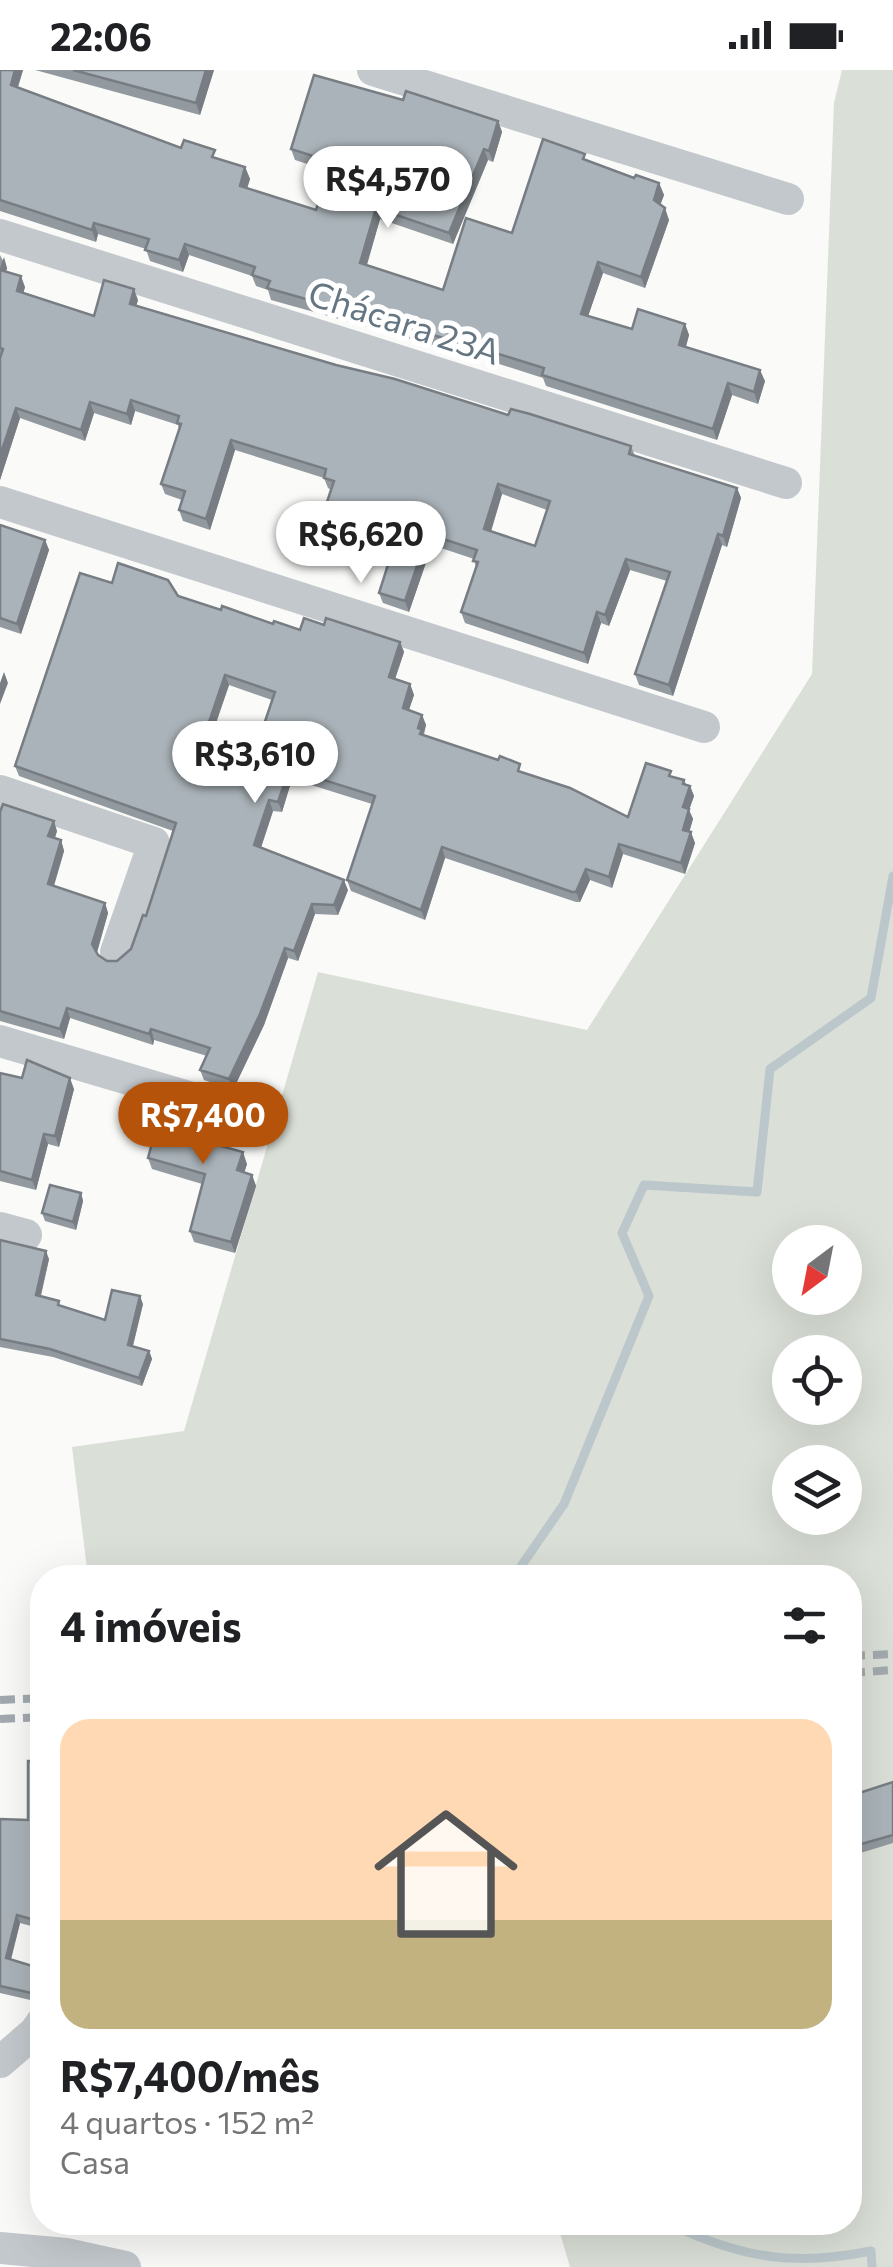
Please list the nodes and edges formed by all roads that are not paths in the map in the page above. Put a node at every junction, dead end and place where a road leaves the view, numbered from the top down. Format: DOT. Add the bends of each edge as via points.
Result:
graph roads {
  1 [pos="373,70"];
  2 [pos="788,200"];
  3 [pos="0,235"];
  4 [pos="786,483"];
  5 [pos="0,502"];
  6 [pos="704,726"];
  7 [pos="0,791"];
  8 [pos="116,952"];
  9 [pos="0,1042"];
  10 [pos="226,1108"];
  11 [pos="30,2037"];
  12 [pos="0,2062"];
  13 [pos="7,2255"];
  14 [pos="125,2267"];
  1 -- 2 [label="street"];
  3 -- 4 [label="street, Chácara 23A"];
  5 -- 6 [label="street"];
  7 -- 8 [label="street" via="154,844"];
  9 -- 10 [label="street"];
  11 -- 12 [label="street"];
  13 -- 14 [label="street" via="66,2254"];
}
